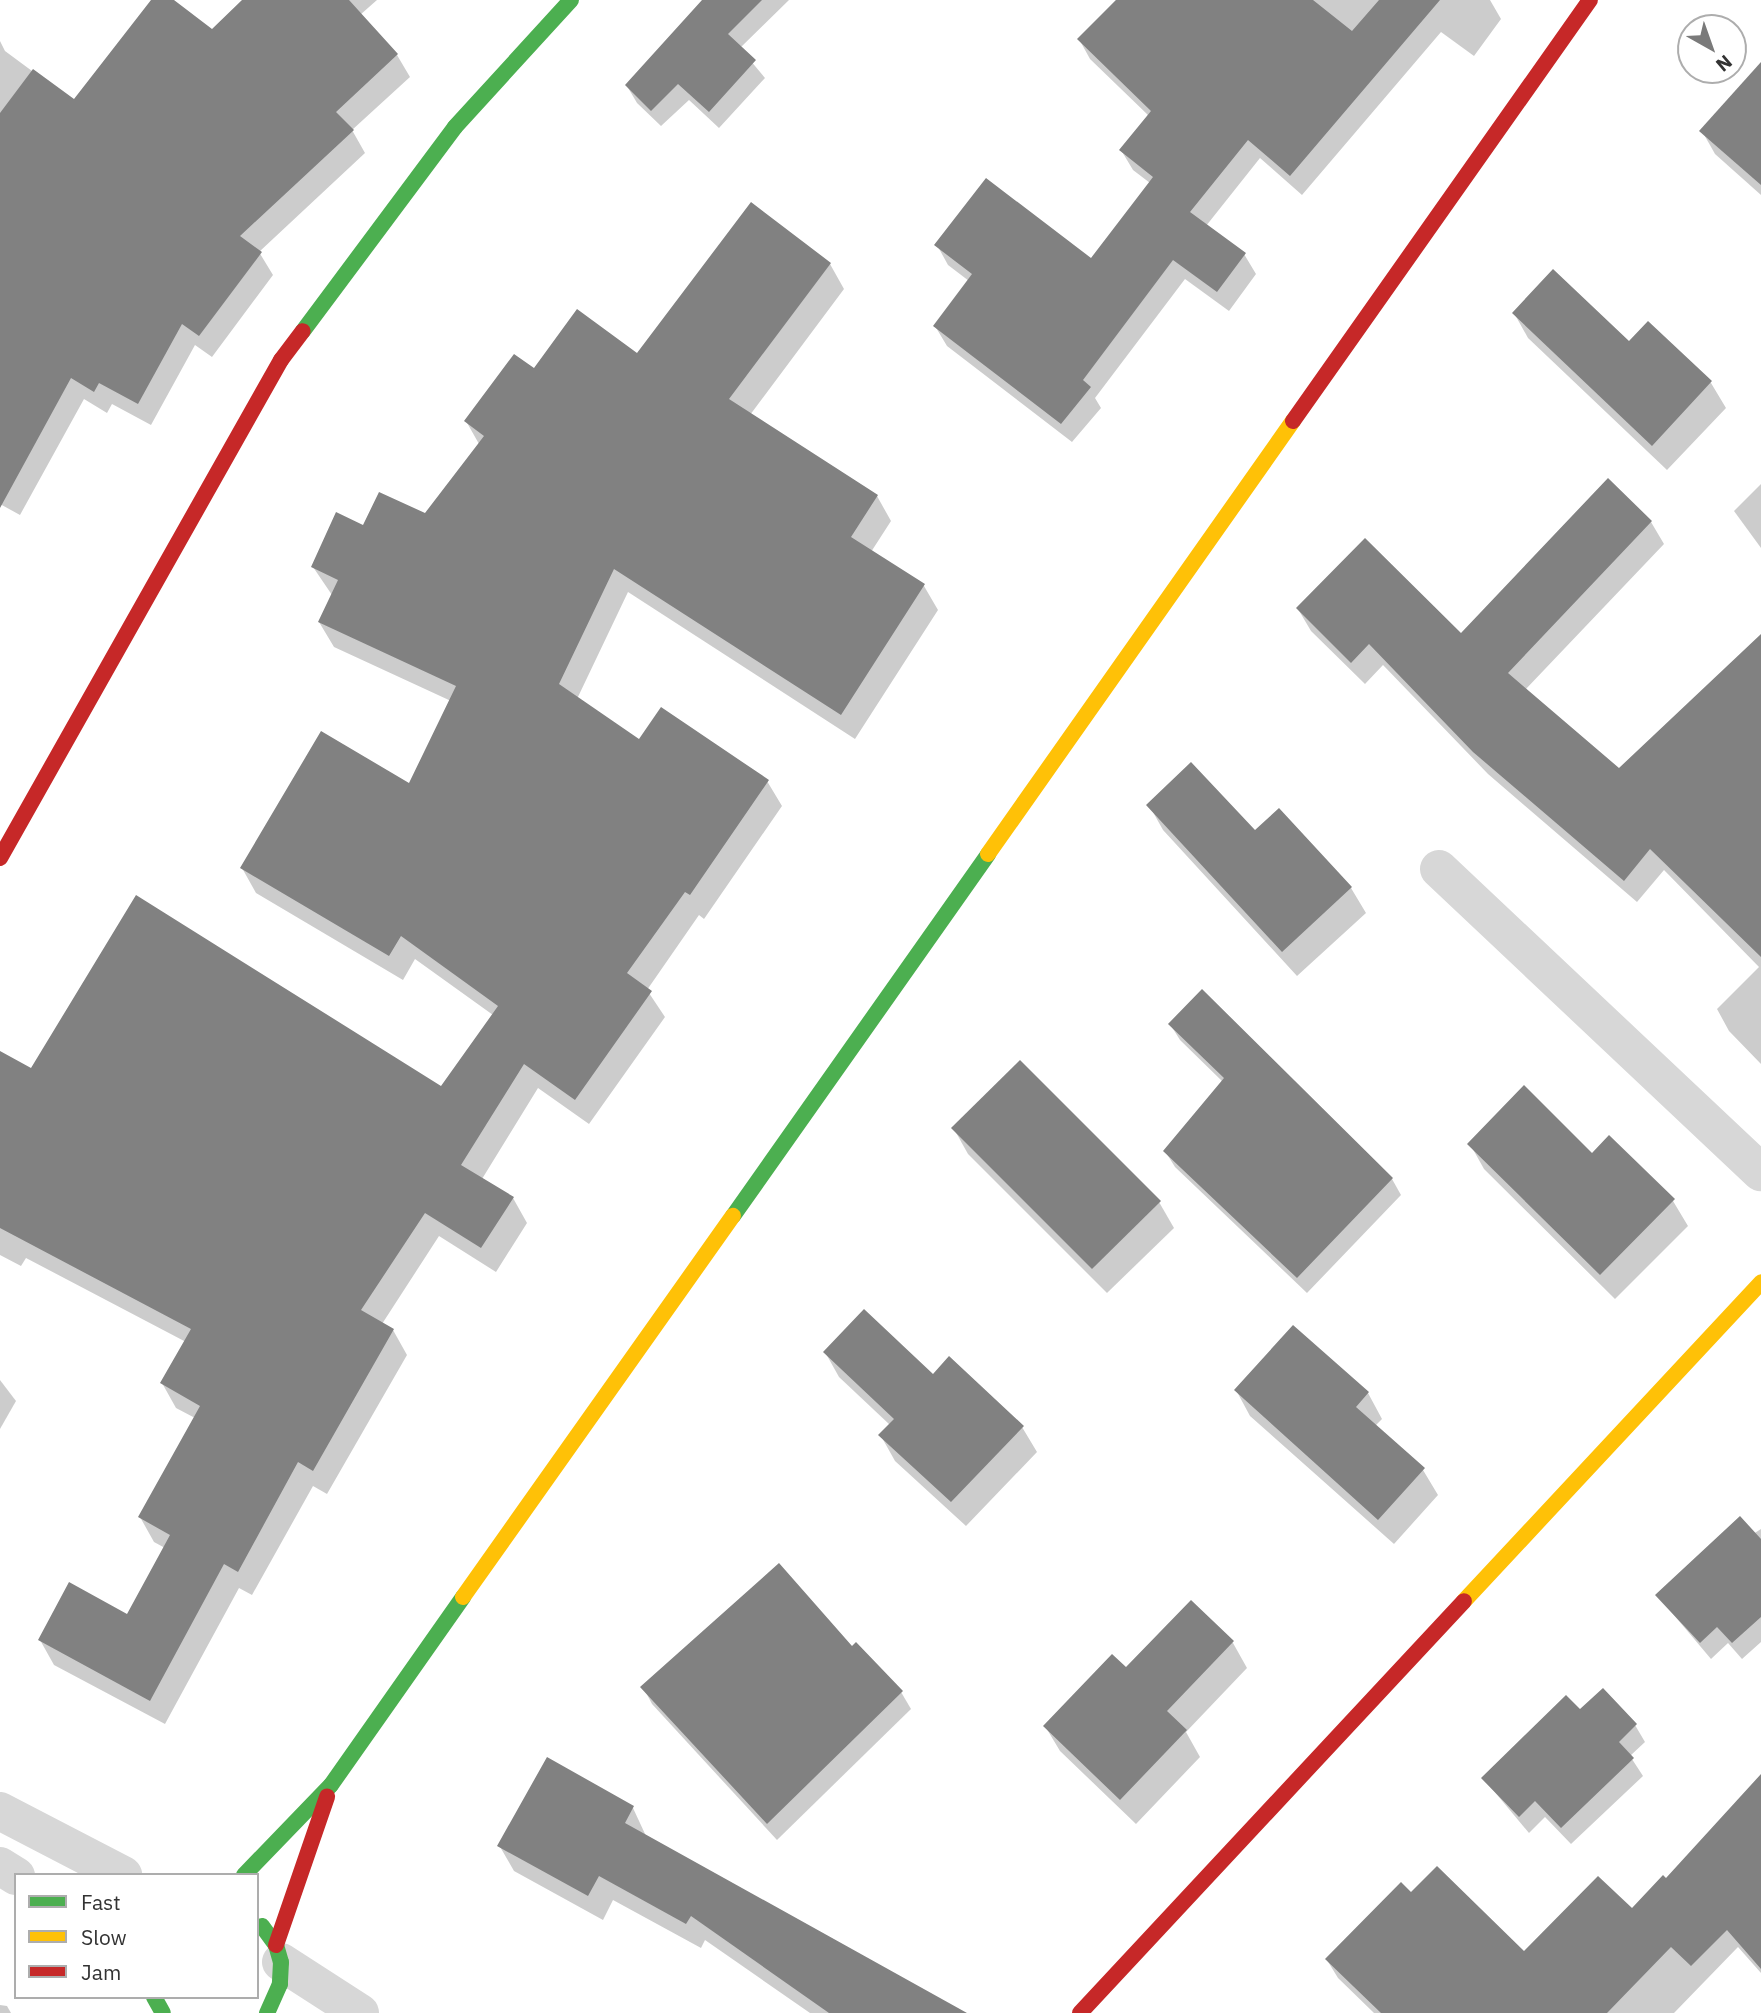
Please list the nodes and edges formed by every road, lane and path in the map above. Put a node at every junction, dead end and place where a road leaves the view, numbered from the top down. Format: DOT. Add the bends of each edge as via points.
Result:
graph roads {
  1 [pos="571,0"];
  2 [pos="1590,0"];
  3 [pos="0,858"];
  4 [pos="1439,869"];
  5 [pos="1761,1172"];
  6 [pos="1761,1282"];
  7 [pos="331,1785"];
  8 [pos="0,1811"];
  9 [pos="119,1873"];
  10 [pos="246,1873"];
  11 [pos="259,1925"];
  12 [pos="279,1954"];
  13 [pos="267,2013"];
  14 [pos="360,2013"];
  15 [pos="1080,2013"];
  1 -- 3 [label="street" via="455,127 282,359"];
  2 -- 7 [label="street"];
  4 -- 5 [label="street"];
  6 -- 15 [label="street"];
  7 -- 10 [label="street"];
  7 -- 12 [label="street"];
  8 -- 9 [label="street"];
  11 -- 12 [label="street"];
  12 -- 13 [label="street" via="281,1984"];
  12 -- 14 [label="street"];
}
